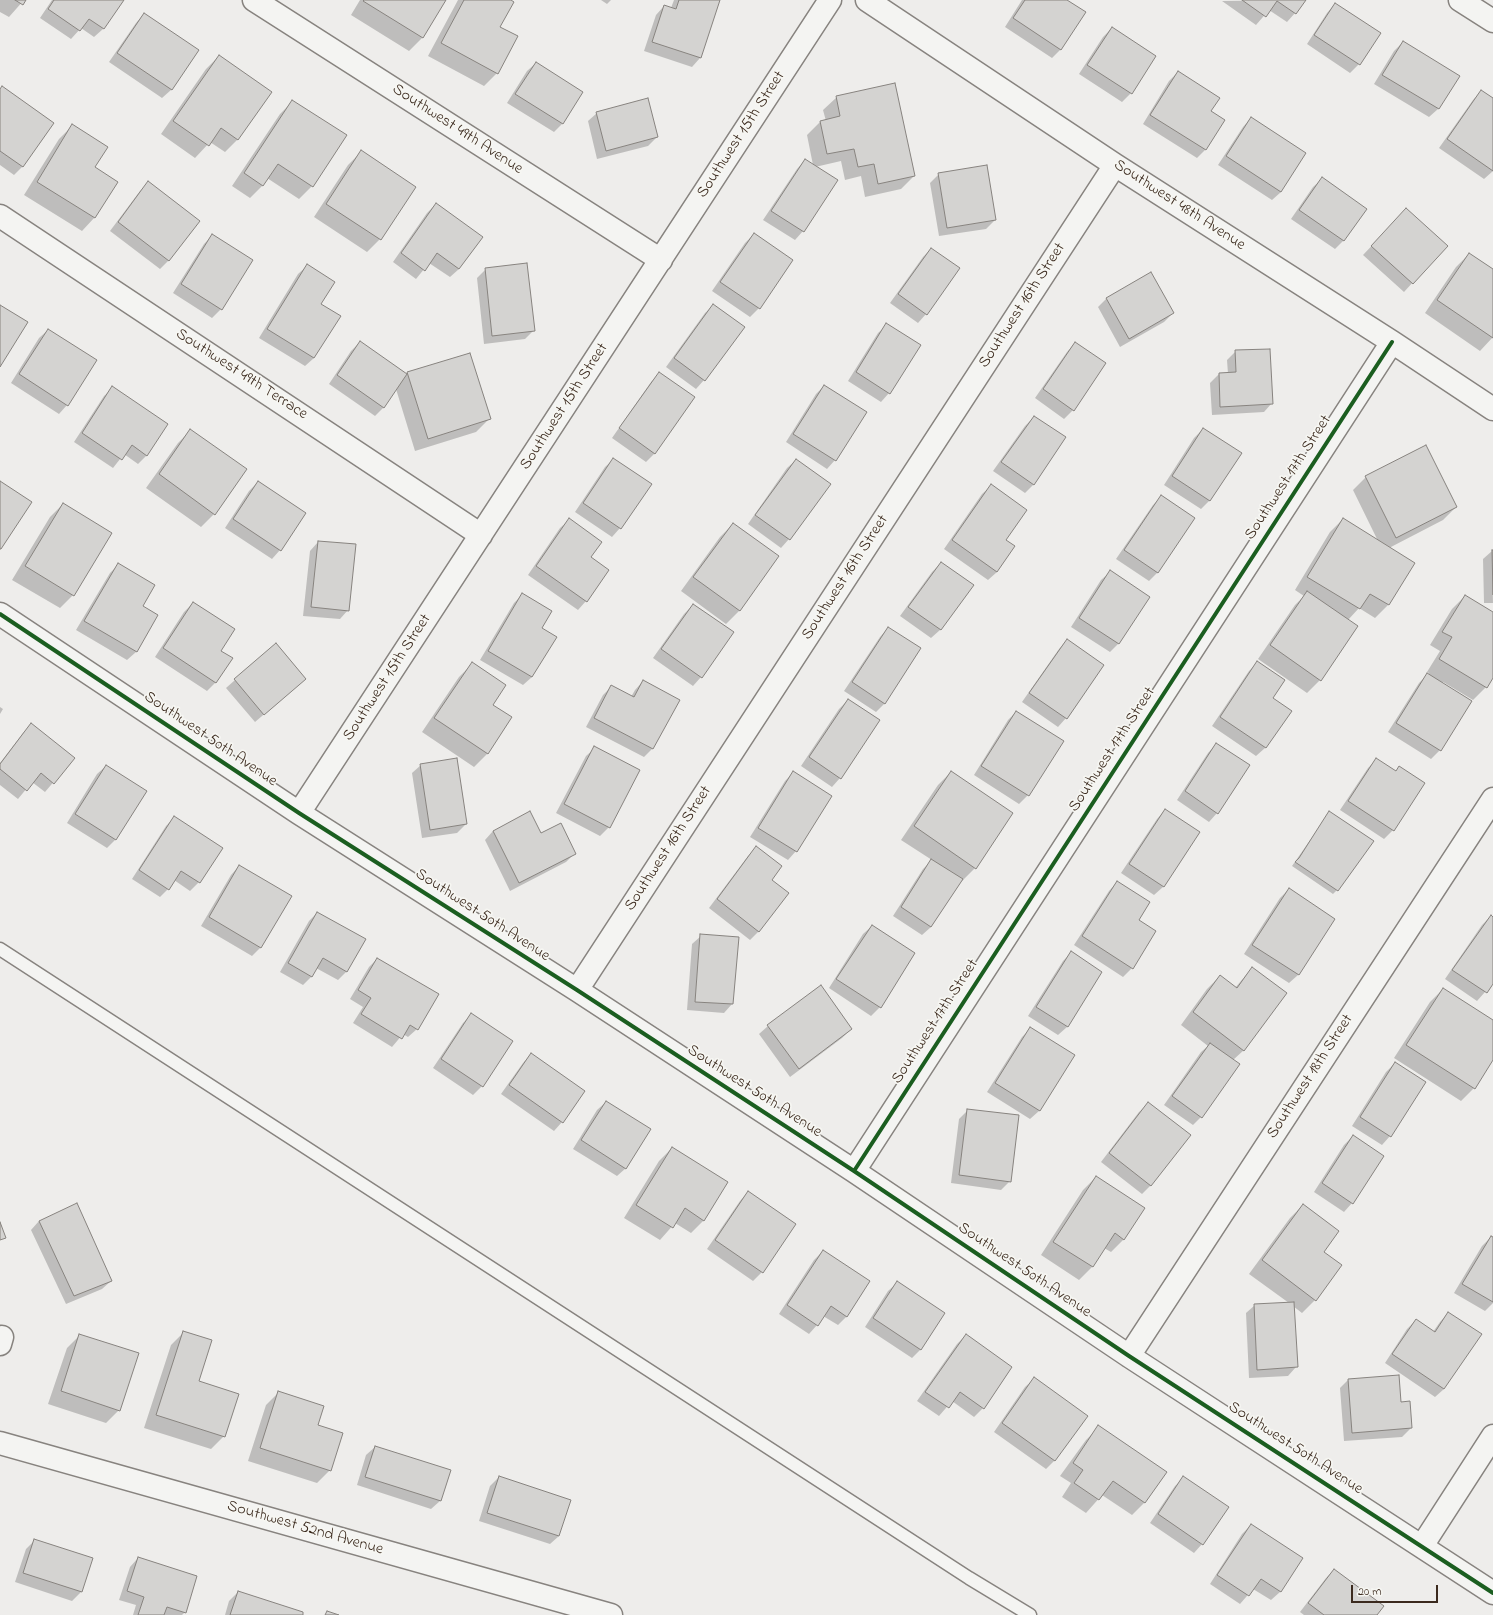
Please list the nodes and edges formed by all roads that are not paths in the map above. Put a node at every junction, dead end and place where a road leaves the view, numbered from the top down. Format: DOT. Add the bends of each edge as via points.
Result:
graph roads {
  1 [pos="254,0"];
  2 [pos="830,0"];
  3 [pos="867,0"];
  4 [pos="1460,0"];
  5 [pos="1493,22"];
  6 [pos="1115,165"];
  7 [pos="0,216"];
  8 [pos="661,260"];
  9 [pos="1392,342"];
  10 [pos="1493,409"];
  11 [pos="481,535"];
  12 [pos="0,614"];
  13 [pos="1493,799"];
  14 [pos="299,813"];
  15 [pos="0,949"];
  16 [pos="577,990"];
  17 [pos="854,1171"];
  18 [pos="1130,1356"];
  19 [pos="1493,1436"];
  20 [pos="0,1443"];
  21 [pos="1422,1546"];
  22 [pos="1493,1593"];
  23 [pos="611,1615"];
  24 [pos="1030,1615"];
  1 -- 8 [label="street, Southwest 49th Avenue"];
  2 -- 8 [label="street, Southwest 15th Street"];
  3 -- 6 [label="street, Southwest 48th Avenue"];
  4 -- 5 [label="street"];
  6 -- 9 [label="street, Southwest 48th Avenue"];
  6 -- 16 [label="street, Southwest 16th Street"];
  7 -- 11 [label="street, Southwest 49th Terrace"];
  8 -- 11 [label="street, Southwest 15th Street"];
  9 -- 10 [label="street, Southwest 48th Avenue"];
  9 -- 17 [label="street, Southwest 17th Street"];
  11 -- 14 [label="street, Southwest 15th Street"];
  12 -- 14 [label="street, Southwest 50th Avenue"];
  13 -- 18 [label="street, Southwest 18th Street"];
  14 -- 16 [label="street, Southwest 50th Avenue"];
  15 -- 24 [label="lane" via="969,1578"];
  16 -- 17 [label="street, Southwest 50th Avenue"];
  17 -- 18 [label="street, Southwest 50th Avenue"];
  18 -- 21 [label="street, Southwest 50th Avenue"];
  19 -- 21 [label="street"];
  20 -- 23 [label="street, Southwest 52nd Avenue"];
  21 -- 22 [label="street, Southwest 50th Avenue"];
}
